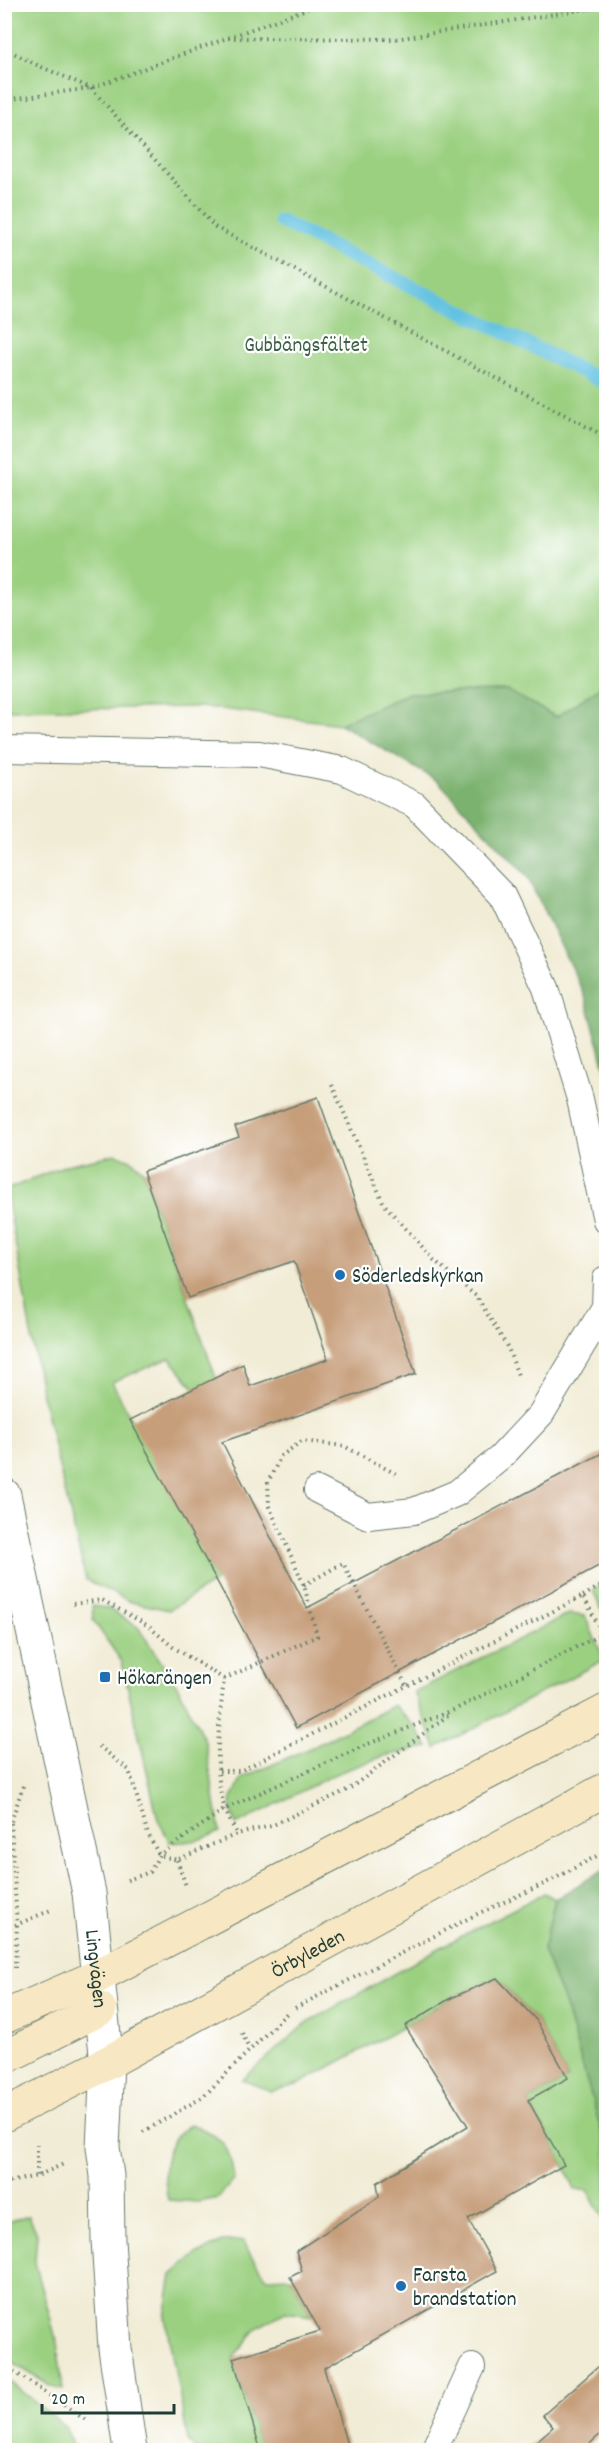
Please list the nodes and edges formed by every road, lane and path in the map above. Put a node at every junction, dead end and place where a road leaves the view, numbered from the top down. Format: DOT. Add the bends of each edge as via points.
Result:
graph roads {
  1 [pos="320,4"];
  2 [pos="606,6"];
  3 [pos="228,38"];
  4 [pos="4,48"];
  5 [pos="91,88"];
  6 [pos="4,100"];
  7 [pos="606,437"];
  8 [pos="4,749"];
  9 [pos="332,1085"];
  10 [pos="606,1220"];
  11 [pos="606,1279"];
  12 [pos="520,1380"];
  13 [pos="407,1479"];
  14 [pos="317,1490"];
  15 [pos="4,1495"];
  16 [pos="606,1583"];
  17 [pos="304,1585"];
  18 [pos="584,1596"];
  19 [pos="73,1604"];
  20 [pos="605,1633"];
  21 [pos="224,1679"];
  22 [pos="407,1687"];
  23 [pos="456,1709"];
  24 [pos="606,1711"];
  25 [pos="129,1770"];
  26 [pos="219,1771"];
  27 [pos="606,1789"];
  28 [pos="225,1809"];
  29 [pos="4,1832"];
  30 [pos="237,1834"];
  31 [pos="606,1851"];
  32 [pos="159,1855"];
  33 [pos="4,1930"];
  34 [pos="96,1977"];
  35 [pos="100,2009"];
  36 [pos="4,2017"];
  37 [pos="4,2058"];
  38 [pos="107,2063"];
  39 [pos="4,2115"];
  40 [pos="103,2147"];
  41 [pos="38,2176"];
  42 [pos="4,2183"];
  43 [pos="4,2365"];
  44 [pos="472,2367"];
  45 [pos="129,2448"];
  46 [pos="434,2451"];
  1 -- 3 [label="path"];
  2 -- 3 [label="path" via="395,39"];
  3 -- 5 [label="path"];
  4 -- 5 [label="path"];
  5 -- 6 [label="path"];
  5 -- 7 [label="path" via="215,227"];
  8 -- 10 [label="lane" via="259,754 342,770 415,805 502,895 546,988 580,1099"];
  9 -- 12 [label="path" via="384,1204 434,1260 477,1296 508,1348"];
  11 -- 14 [label="lane" via="605,1307 541,1414 500,1458 457,1494 414,1511 368,1516"];
  13 -- 17 [label="path" via="344,1446 303,1441 281,1456 268,1482 269,1506"];
  15 -- 34 [label="street, Lingvägen" via="89,1893"];
  16 -- 18 [label="path"];
  17 -- 21 [label="path" via="317,1636"];
  17 -- 22 [label="path" via="343,1563"];
  18 -- 20 [label="path"];
  18 -- 22 [label="path"];
  19 -- 21 [label="path" via="102,1600 147,1625 173,1647"];
  20 -- 23 [label="path"];
  21 -- 26 [label="path"];
  22 -- 26 [label="path" via="240,1771"];
  23 -- 28 [label="path"];
  23 -- 30 [label="path" via="349,1789 271,1826"];
  24 -- 34 [label="main road"];
  25 -- 32 [label="path" via="148,1834"];
  26 -- 28 [label="path"];
  27 -- 38 [label="main road, Örbyleden"];
  28 -- 30 [label="path"];
  28 -- 32 [label="path"];
  29 -- 33 [label="path" via="10,1822 17,1925"];
  30 -- 32 [label="path" via="177,1860"];
  31 -- 40 [label="path" via="287,2013 203,2097 147,2131"];
  34 -- 35 [label="street, Lingvägen"];
  34 -- 36 [label="main road"];
  35 -- 37 [label="main road"];
  35 -- 38 [label="street, Lingvägen"];
  38 -- 39 [label="main road, Örbyleden"];
  38 -- 40 [label="street, Lingvägen"];
  40 -- 45 [label="street, Lingvägen" via="115,2348"];
  41 -- 42 [label="path"];
  43 -- 45 [label="path"];
  44 -- 46 [label="lane"];
}
